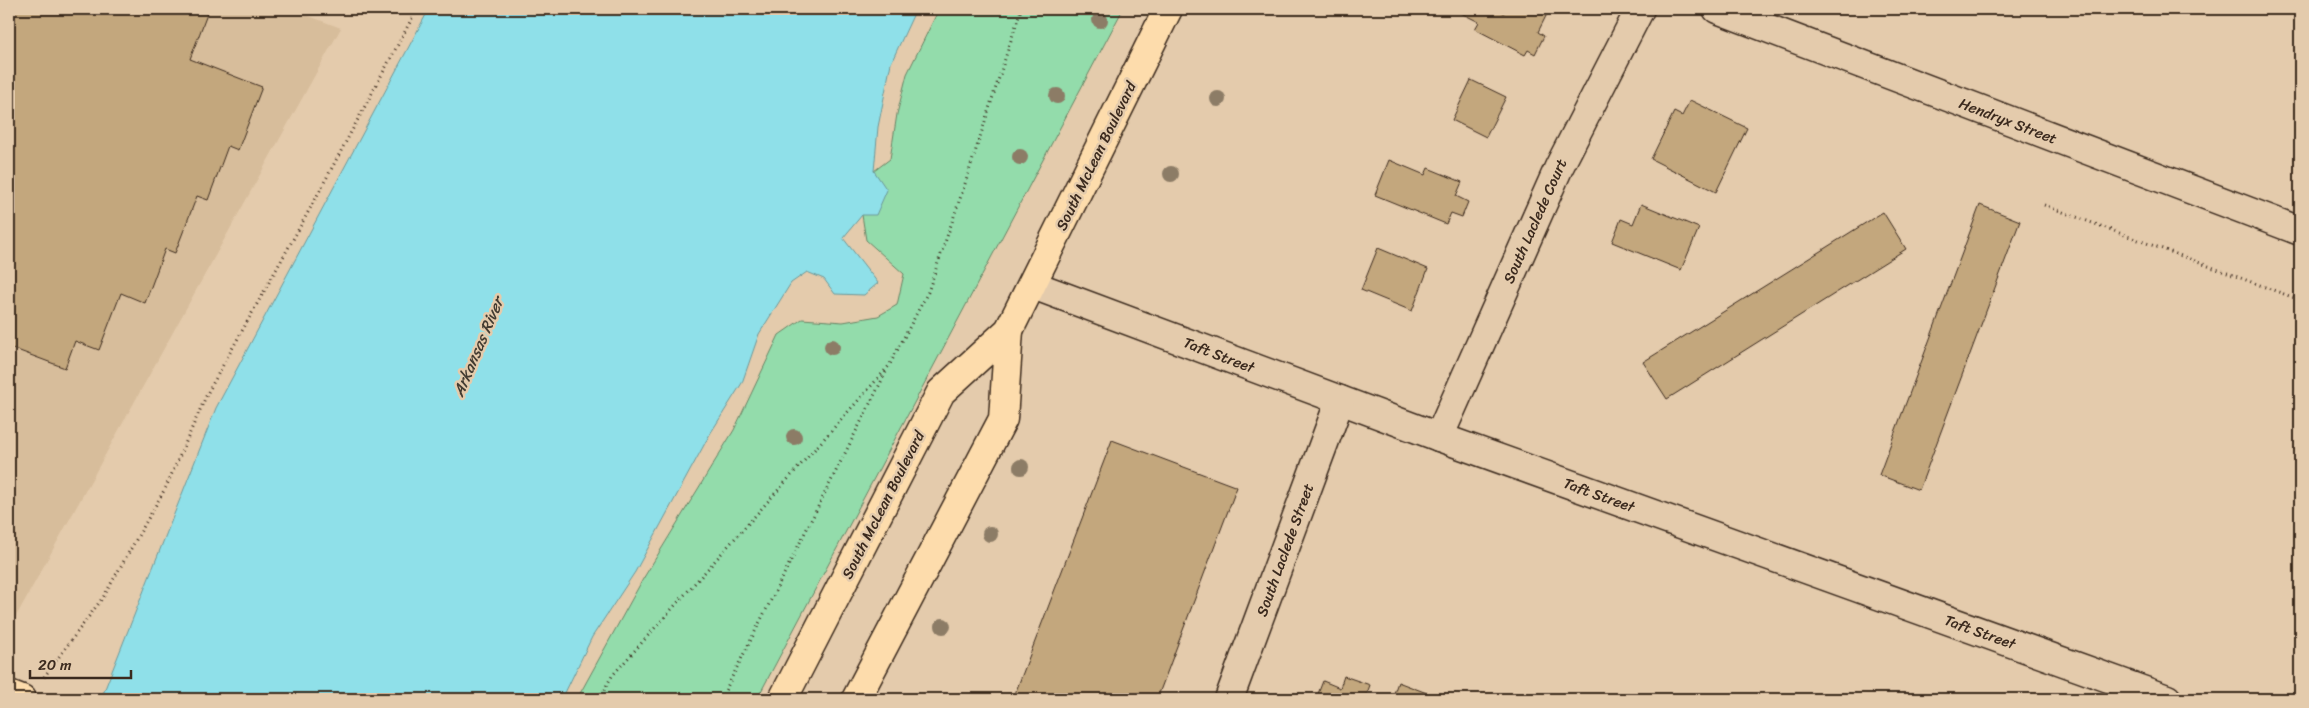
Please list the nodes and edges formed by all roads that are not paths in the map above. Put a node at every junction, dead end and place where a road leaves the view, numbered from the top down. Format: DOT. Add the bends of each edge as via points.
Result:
graph roads {
  1 [pos="1168,9"];
  2 [pos="1640,9"];
  3 [pos="1717,9"];
  4 [pos="2300,231"];
  5 [pos="1033,285"];
  6 [pos="1010,330"];
  7 [pos="1340,400"];
  8 [pos="1439,438"];
  9 [pos="31,691"];
  10 [pos="9,694"];
  11 [pos="783,699"];
  12 [pos="856,699"];
  13 [pos="1229,699"];
  14 [pos="2167,699"];
  1 -- 5 [label="main road, South McLean Boulevard"];
  2 -- 8 [label="street, South Laclede Court" via="1559,167"];
  3 -- 4 [label="street, Hendryx Street"];
  5 -- 6 [label="main road, South McLean Boulevard"];
  5 -- 7 [label="street, Taft Street"];
  6 -- 11 [label="main road, South McLean Boulevard" via="941,392"];
  6 -- 12 [label="main road, South McLean Boulevard" via="1004,419"];
  7 -- 8 [label="street, Taft Street"];
  7 -- 13 [label="street, South Laclede Street"];
  8 -- 14 [label="street, Taft Street"];
  9 -- 10 [label="main road"];
}
